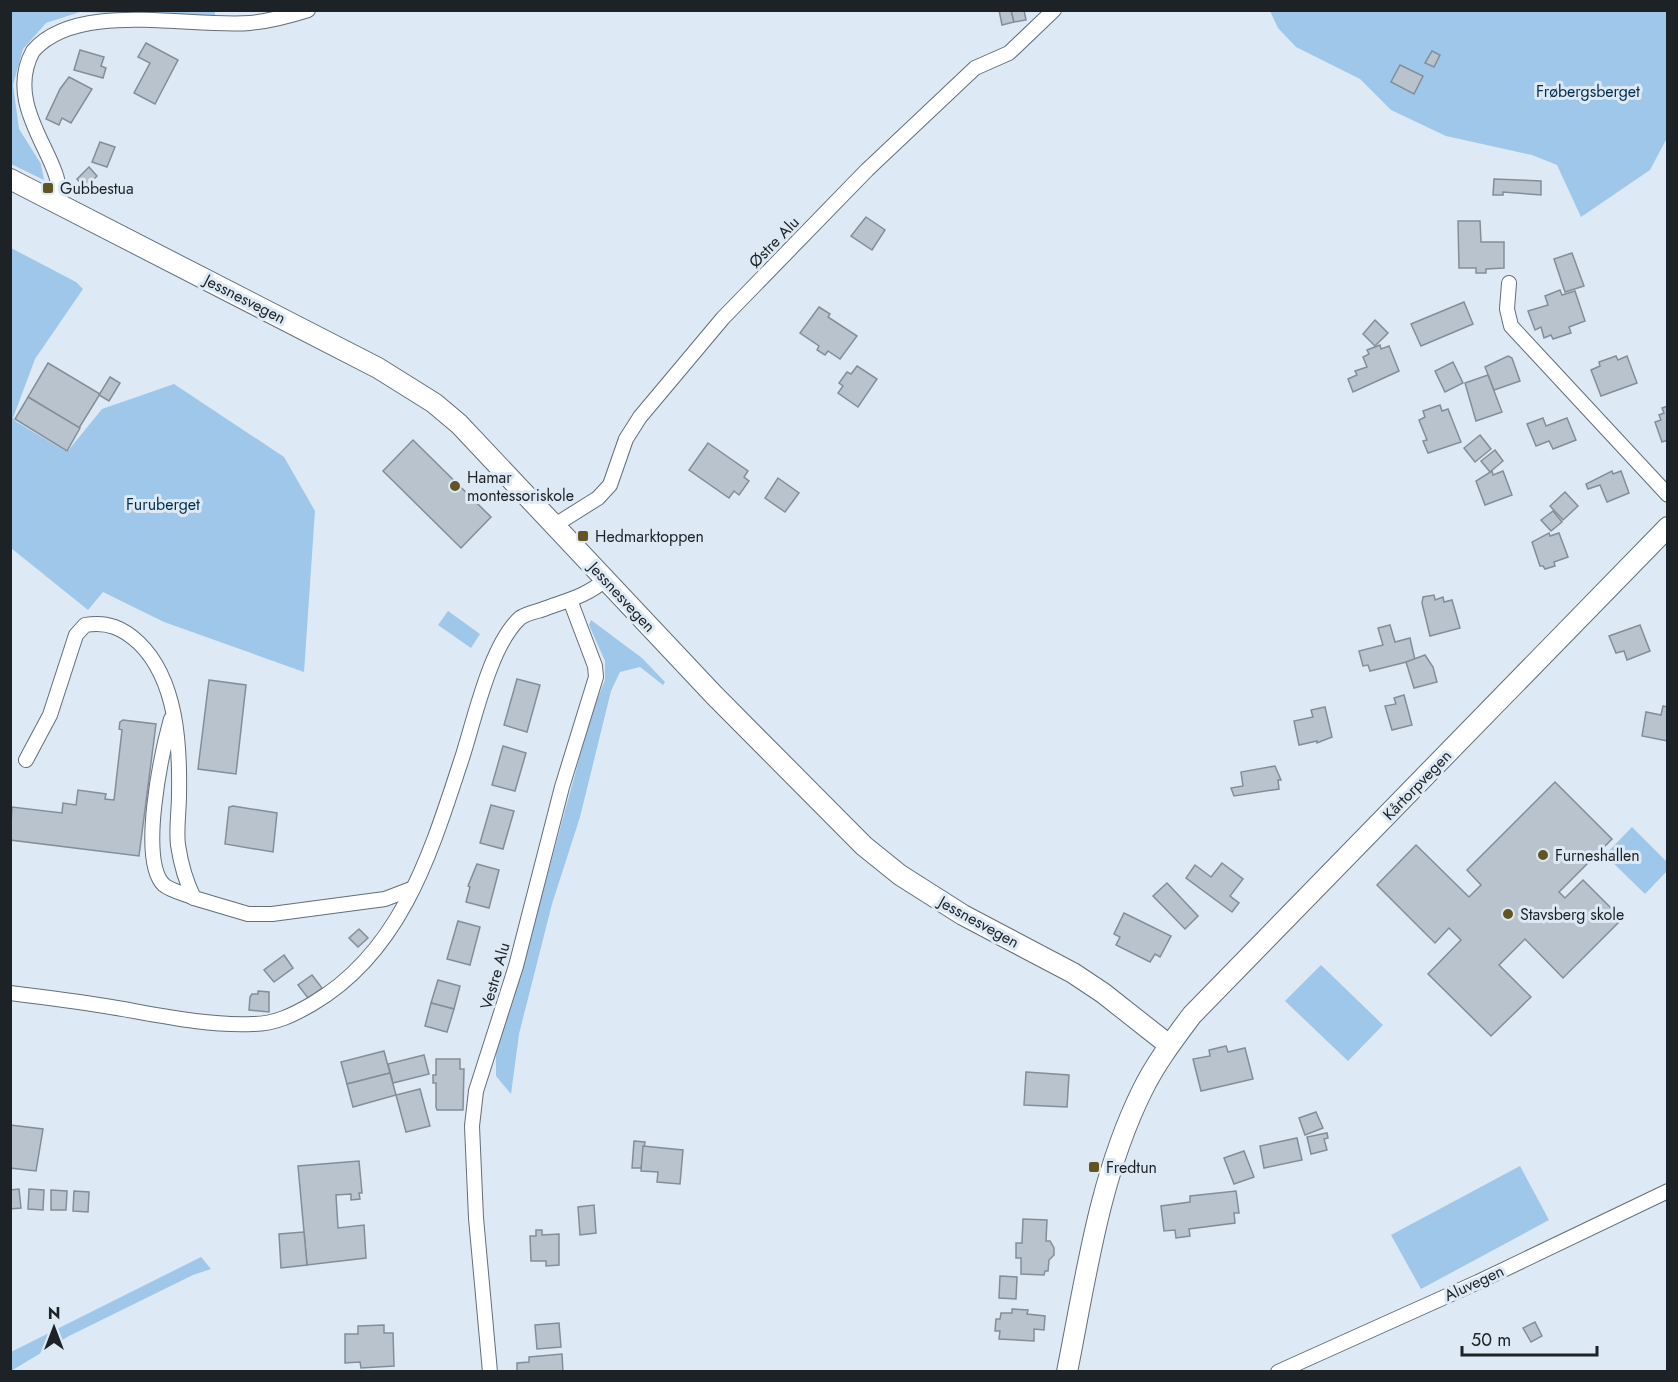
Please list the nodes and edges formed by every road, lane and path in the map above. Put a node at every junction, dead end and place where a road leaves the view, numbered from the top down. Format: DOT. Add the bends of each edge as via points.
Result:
graph roads {
  1 [pos="308,10"];
  2 [pos="1054,10"];
  3 [pos="10,178"];
  4 [pos="56,202"];
  5 [pos="1509,283"];
  6 [pos="1668,495"];
  7 [pos="555,525"];
  8 [pos="1668,527"];
  9 [pos="606,579"];
  10 [pos="570,600"];
  11 [pos="173,711"];
  12 [pos="26,760"];
  13 [pos="411,889"];
  14 [pos="194,898"];
  15 [pos="10,993"];
  16 [pos="1169,1045"];
  17 [pos="1668,1191"];
  18 [pos="490,1371"];
  19 [pos="1067,1371"];
  20 [pos="1278,1371"];
  1 -- 4 [label="street" via="249,23 145,18 85,21 42,40 24,67 20,94 25,123 57,181 60,194"];
  2 -- 7 [label="street, Østre Alu" via="1009,53 975,68 867,170 723,318 640,417 626,439 610,485 598,498"];
  3 -- 4 [label="main road, Jessnesvegen"];
  4 -- 7 [label="main road, Jessnesvegen" via="410,387 459,424"];
  5 -- 6 [label="street" via="1507,309 1511,326"];
  7 -- 9 [label="main road, Jessnesvegen"];
  8 -- 16 [label="main road, Kårtorpvegen" via="1192,1015"];
  9 -- 10 [label="street" via="593,591"];
  9 -- 16 [label="main road, Jessnesvegen" via="776,760 864,846 900,875 963,915 1093,986"];
  10 -- 13 [label="street" via="521,617 502,641 438,833"];
  10 -- 18 [label="street, Vestre Alu" via="596,677 562,787 516,966 476,1091 472,1126"];
  11 -- 12 [label="street" via="149,653 126,631 110,624 85,626 76,635 50,715"];
  11 -- 14 [label="street" via="179,782 178,843 183,876"];
  11 -- 14 [label="street" via="162,750 152,862 165,885"];
  13 -- 14 [label="street" via="385,899 272,914 248,914"];
  13 -- 15 [label="street" via="391,930 368,961 326,996 284,1019 255,1024 187,1021"];
  16 -- 19 [label="main road" via="1143,1089 1109,1176"];
  17 -- 20 [label="street, Aluvegen" via="1478,1282"];
}
